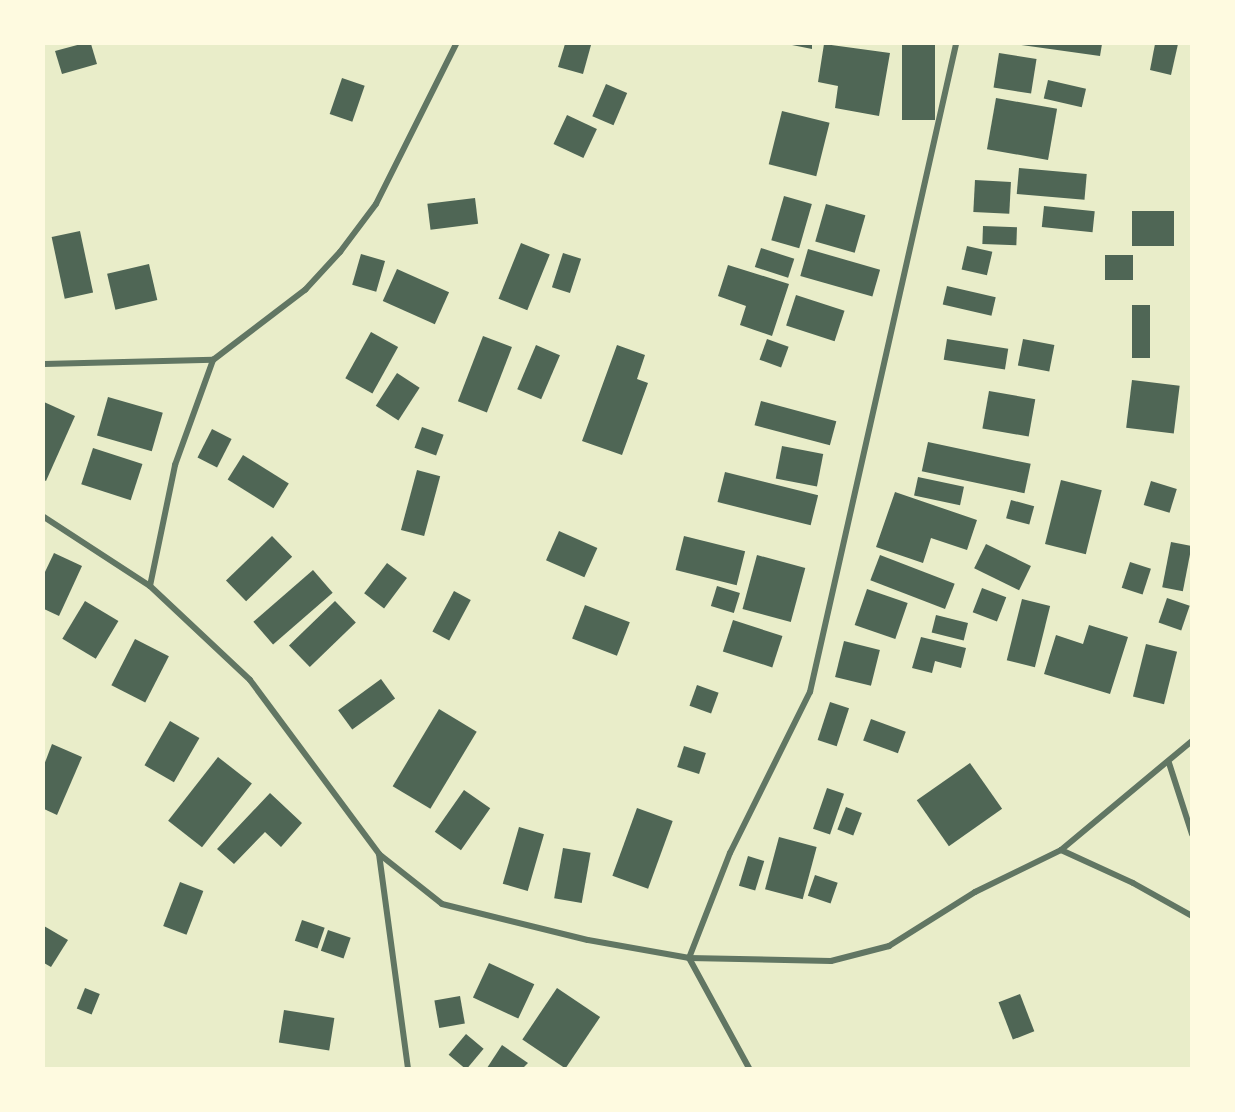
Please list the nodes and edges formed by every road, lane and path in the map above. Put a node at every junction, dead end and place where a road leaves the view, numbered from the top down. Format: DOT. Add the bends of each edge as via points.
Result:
graph roads {
  1 [pos="456,44"];
  2 [pos="956,44"];
  3 [pos="213,360"];
  4 [pos="44,364"];
  5 [pos="44,517"];
  6 [pos="150,586"];
  7 [pos="1191,741"];
  8 [pos="1169,763"];
  9 [pos="1191,834"];
  10 [pos="1061,850"];
  11 [pos="379,854"];
  12 [pos="1191,916"];
  13 [pos="689,957"];
  14 [pos="408,1068"];
  15 [pos="749,1068"];
  1 -- 3 [label="street" via="376,204 340,252 305,290"];
  2 -- 13 [label="street" via="810,692 730,853"];
  3 -- 4 [label="street"];
  3 -- 6 [label="street" via="175,465"];
  5 -- 6 [label="street"];
  6 -- 11 [label="street" via="250,680"];
  7 -- 8 [label="street"];
  8 -- 9 [label="street"];
  8 -- 10 [label="street"];
  10 -- 12 [label="street" via="1133,883"];
  10 -- 13 [label="street" via="975,892 889,946 831,962"];
  11 -- 13 [label="street" via="442,904 588,940"];
  11 -- 14 [label="street"];
  13 -- 15 [label="street"];
}
